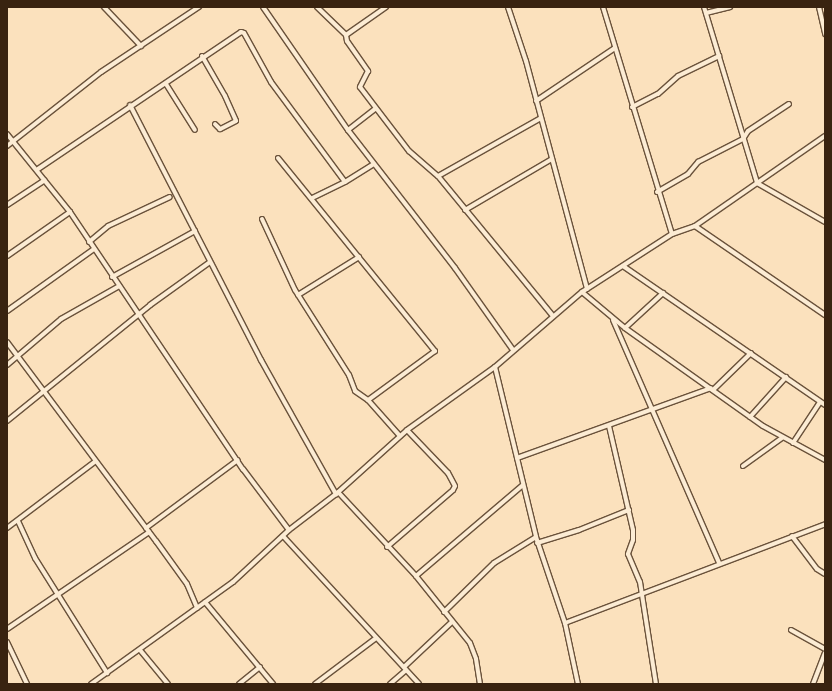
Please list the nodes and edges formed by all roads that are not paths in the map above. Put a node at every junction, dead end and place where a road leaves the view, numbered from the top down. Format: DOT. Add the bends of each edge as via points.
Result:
graph roads {
  1 [pos="104,7"];
  2 [pos="198,7"];
  3 [pos="263,7"];
  4 [pos="317,7"];
  5 [pos="386,7"];
  6 [pos="508,7"];
  7 [pos="603,7"];
  8 [pos="704,7"];
  9 [pos="730,7"];
  10 [pos="819,7"];
  11 [pos="706,13"];
  12 [pos="825,34"];
  13 [pos="346,35"];
  14 [pos="141,46"];
  15 [pos="615,48"];
  16 [pos="202,56"];
  17 [pos="719,56"];
  18 [pos="166,84"];
  19 [pos="536,101"];
  20 [pos="789,104"];
  21 [pos="130,105"];
  22 [pos="632,107"];
  23 [pos="375,109"];
  24 [pos="541,118"];
  25 [pos="215,124"];
  26 [pos="195,130"];
  27 [pos="348,130"];
  28 [pos="7,134"];
  29 [pos="825,136"];
  30 [pos="743,140"];
  31 [pos="12,141"];
  32 [pos="7,146"];
  33 [pos="278,158"];
  34 [pos="552,158"];
  35 [pos="374,164"];
  36 [pos="38,170"];
  37 [pos="438,176"];
  38 [pos="46,180"];
  39 [pos="345,182"];
  40 [pos="757,183"];
  41 [pos="657,192"];
  42 [pos="170,196"];
  43 [pos="312,198"];
  44 [pos="7,206"];
  45 [pos="465,210"];
  46 [pos="70,212"];
  47 [pos="262,219"];
  48 [pos="825,222"];
  49 [pos="695,226"];
  50 [pos="195,231"];
  51 [pos="672,234"];
  52 [pos="89,242"];
  53 [pos="94,249"];
  54 [pos="7,256"];
  55 [pos="359,257"];
  56 [pos="210,262"];
  57 [pos="623,266"];
  58 [pos="112,277"];
  59 [pos="120,286"];
  60 [pos="587,289"];
  61 [pos="582,292"];
  62 [pos="663,293"];
  63 [pos="298,295"];
  64 [pos="7,311"];
  65 [pos="139,314"];
  66 [pos="825,315"];
  67 [pos="552,316"];
  68 [pos="613,318"];
  69 [pos="626,328"];
  70 [pos="7,342"];
  71 [pos="513,350"];
  72 [pos="751,353"];
  73 [pos="18,356"];
  74 [pos="7,365"];
  75 [pos="494,367"];
  76 [pos="786,377"];
  77 [pos="712,389"];
  78 [pos="42,391"];
  79 [pos="368,400"];
  80 [pos="820,402"];
  81 [pos="825,405"];
  82 [pos="651,410"];
  83 [pos="750,417"];
  84 [pos="7,421"];
  85 [pos="608,426"];
  86 [pos="407,430"];
  87 [pos="400,436"];
  88 [pos="783,437"];
  89 [pos="793,443"];
  90 [pos="517,458"];
  91 [pos="238,460"];
  92 [pos="825,460"];
  93 [pos="96,461"];
  94 [pos="743,466"];
  95 [pos="522,485"];
  96 [pos="337,493"];
  97 [pos="629,510"];
  98 [pos="18,521"];
  99 [pos="825,524"];
  100 [pos="7,528"];
  101 [pos="148,530"];
  102 [pos="289,530"];
  103 [pos="283,536"];
  104 [pos="792,536"];
  105 [pos="536,537"];
  106 [pos="537,543"];
  107 [pos="388,547"];
  108 [pos="719,564"];
  109 [pos="825,574"];
  110 [pos="416,576"];
  111 [pos="640,593"];
  112 [pos="58,596"];
  113 [pos="205,602"];
  114 [pos="197,608"];
  115 [pos="444,612"];
  116 [pos="452,622"];
  117 [pos="565,623"];
  118 [pos="7,629"];
  119 [pos="791,630"];
  120 [pos="375,639"];
  121 [pos="7,642"];
  122 [pos="825,649"];
  123 [pos="140,650"];
  124 [pos="825,653"];
  125 [pos="260,667"];
  126 [pos="405,668"];
  127 [pos="107,673"];
  128 [pos="27,684"];
  129 [pos="91,684"];
  130 [pos="168,684"];
  131 [pos="239,684"];
  132 [pos="273,684"];
  133 [pos="315,684"];
  134 [pos="390,684"];
  135 [pos="419,684"];
  136 [pos="480,684"];
  137 [pos="578,684"];
  138 [pos="656,684"];
  139 [pos="814,684"];
  1 -- 14 [label="street"];
  2 -- 14 [label="street"];
  3 -- 27 [label="street"];
  4 -- 13 [label="street"];
  5 -- 13 [label="street"];
  6 -- 19 [label="street"];
  7 -- 15 [label="street"];
  8 -- 11 [label="street"];
  9 -- 11 [label="street"];
  10 -- 12 [label="street"];
  11 -- 17 [label="street"];
  13 -- 23 [label="street" via="347,41 368,71 360,87"];
  14 -- 31 [label="street" via="56,104"];
  15 -- 19 [label="street"];
  15 -- 22 [label="street"];
  16 -- 18 [label="street"];
  16 -- 25 [label="street" via="236,121 220,129"];
  16 -- 39 [label="street" via="237,33 244,33 271,82"];
  17 -- 22 [label="street" via="678,76 658,94"];
  17 -- 30 [label="street"];
  18 -- 21 [label="street"];
  18 -- 26 [label="street"];
  19 -- 24 [label="street"];
  20 -- 30 [label="street" via="748,132"];
  21 -- 36 [label="street"];
  21 -- 50 [label="street"];
  22 -- 41 [label="street"];
  23 -- 27 [label="street"];
  23 -- 37 [label="street" via="415,157"];
  24 -- 34 [label="street"];
  24 -- 37 [label="street"];
  27 -- 35 [label="street"];
  28 -- 31 [label="street"];
  29 -- 40 [label="street"];
  30 -- 40 [label="street"];
  30 -- 41 [label="street" via="698,162 688,174"];
  31 -- 32 [label="street"];
  31 -- 36 [label="street"];
  33 -- 43 [label="street"];
  34 -- 45 [label="street"];
  34 -- 60 [label="street"];
  35 -- 39 [label="street"];
  35 -- 71 [label="street"];
  36 -- 38 [label="street"];
  37 -- 45 [label="street"];
  38 -- 44 [label="street"];
  38 -- 46 [label="street"];
  39 -- 43 [label="street"];
  40 -- 48 [label="street"];
  40 -- 49 [label="street"];
  41 -- 51 [label="street"];
  42 -- 52 [label="street" via="108,226"];
  43 -- 55 [label="street"];
  45 -- 67 [label="street"];
  46 -- 52 [label="street"];
  46 -- 54 [label="street"];
  47 -- 63 [label="street"];
  49 -- 51 [label="street"];
  49 -- 66 [label="street"];
  50 -- 56 [label="street"];
  50 -- 58 [label="street"];
  51 -- 57 [label="street"];
  52 -- 53 [label="street"];
  53 -- 58 [label="street"];
  53 -- 64 [label="street"];
  55 -- 63 [label="street"];
  55 -- 79 [label="street" via="435,351"];
  56 -- 65 [label="street"];
  56 -- 96 [label="street"];
  57 -- 60 [label="street"];
  57 -- 62 [label="street"];
  58 -- 59 [label="street"];
  59 -- 65 [label="street"];
  59 -- 73 [label="street" via="61,319"];
  60 -- 61 [label="street"];
  61 -- 67 [label="street"];
  61 -- 68 [label="street"];
  62 -- 69 [label="street"];
  62 -- 72 [label="street"];
  63 -- 79 [label="street" via="349,375 355,391"];
  65 -- 78 [label="street"];
  65 -- 91 [label="street"];
  67 -- 71 [label="street"];
  68 -- 69 [label="street"];
  68 -- 82 [label="street"];
  69 -- 77 [label="street"];
  70 -- 73 [label="street"];
  71 -- 75 [label="street"];
  72 -- 76 [label="street"];
  72 -- 77 [label="street"];
  73 -- 74 [label="street"];
  73 -- 78 [label="street"];
  75 -- 86 [label="street"];
  75 -- 90 [label="street"];
  76 -- 80 [label="street"];
  76 -- 83 [label="street"];
  77 -- 82 [label="street"];
  77 -- 83 [label="street"];
  78 -- 84 [label="street"];
  78 -- 93 [label="street"];
  79 -- 87 [label="street"];
  80 -- 81 [label="street"];
  80 -- 89 [label="street"];
  82 -- 85 [label="street"];
  82 -- 108 [label="street"];
  83 -- 88 [label="street"];
  85 -- 90 [label="street"];
  85 -- 97 [label="street"];
  86 -- 87 [label="street"];
  86 -- 107 [label="street" via="448,474 455,486"];
  87 -- 96 [label="street"];
  88 -- 89 [label="street"];
  88 -- 94 [label="street"];
  89 -- 92 [label="street"];
  90 -- 95 [label="street"];
  91 -- 101 [label="street"];
  91 -- 102 [label="street"];
  93 -- 98 [label="street"];
  93 -- 101 [label="street"];
  95 -- 105 [label="street"];
  95 -- 110 [label="street"];
  96 -- 102 [label="street"];
  96 -- 107 [label="street"];
  97 -- 106 [label="street"];
  97 -- 111 [label="street" via="633,540 628,554 638,576"];
  98 -- 100 [label="street"];
  98 -- 112 [label="street" via="35,558"];
  99 -- 104 [label="street"];
  101 -- 112 [label="street"];
  101 -- 114 [label="street" via="187,584"];
  102 -- 103 [label="street"];
  103 -- 113 [label="street" via="244,574"];
  103 -- 120 [label="street"];
  104 -- 108 [label="street"];
  104 -- 109 [label="street" via="817,569"];
  105 -- 106 [label="street"];
  105 -- 115 [label="street" via="494,563"];
  106 -- 117 [label="street"];
  107 -- 110 [label="street"];
  108 -- 111 [label="street"];
  110 -- 115 [label="street"];
  111 -- 117 [label="street"];
  111 -- 138 [label="street"];
  112 -- 118 [label="street"];
  112 -- 127 [label="street"];
  113 -- 114 [label="street"];
  113 -- 125 [label="street"];
  114 -- 123 [label="street"];
  115 -- 116 [label="street"];
  116 -- 126 [label="street"];
  116 -- 136 [label="street" via="474,649"];
  117 -- 137 [label="street"];
  119 -- 122 [label="street"];
  120 -- 126 [label="street"];
  120 -- 133 [label="street"];
  121 -- 128 [label="street"];
  123 -- 127 [label="street"];
  123 -- 130 [label="street"];
  124 -- 139 [label="street"];
  125 -- 131 [label="street"];
  125 -- 132 [label="street"];
  126 -- 134 [label="street"];
  126 -- 135 [label="street"];
  127 -- 129 [label="street"];
}
